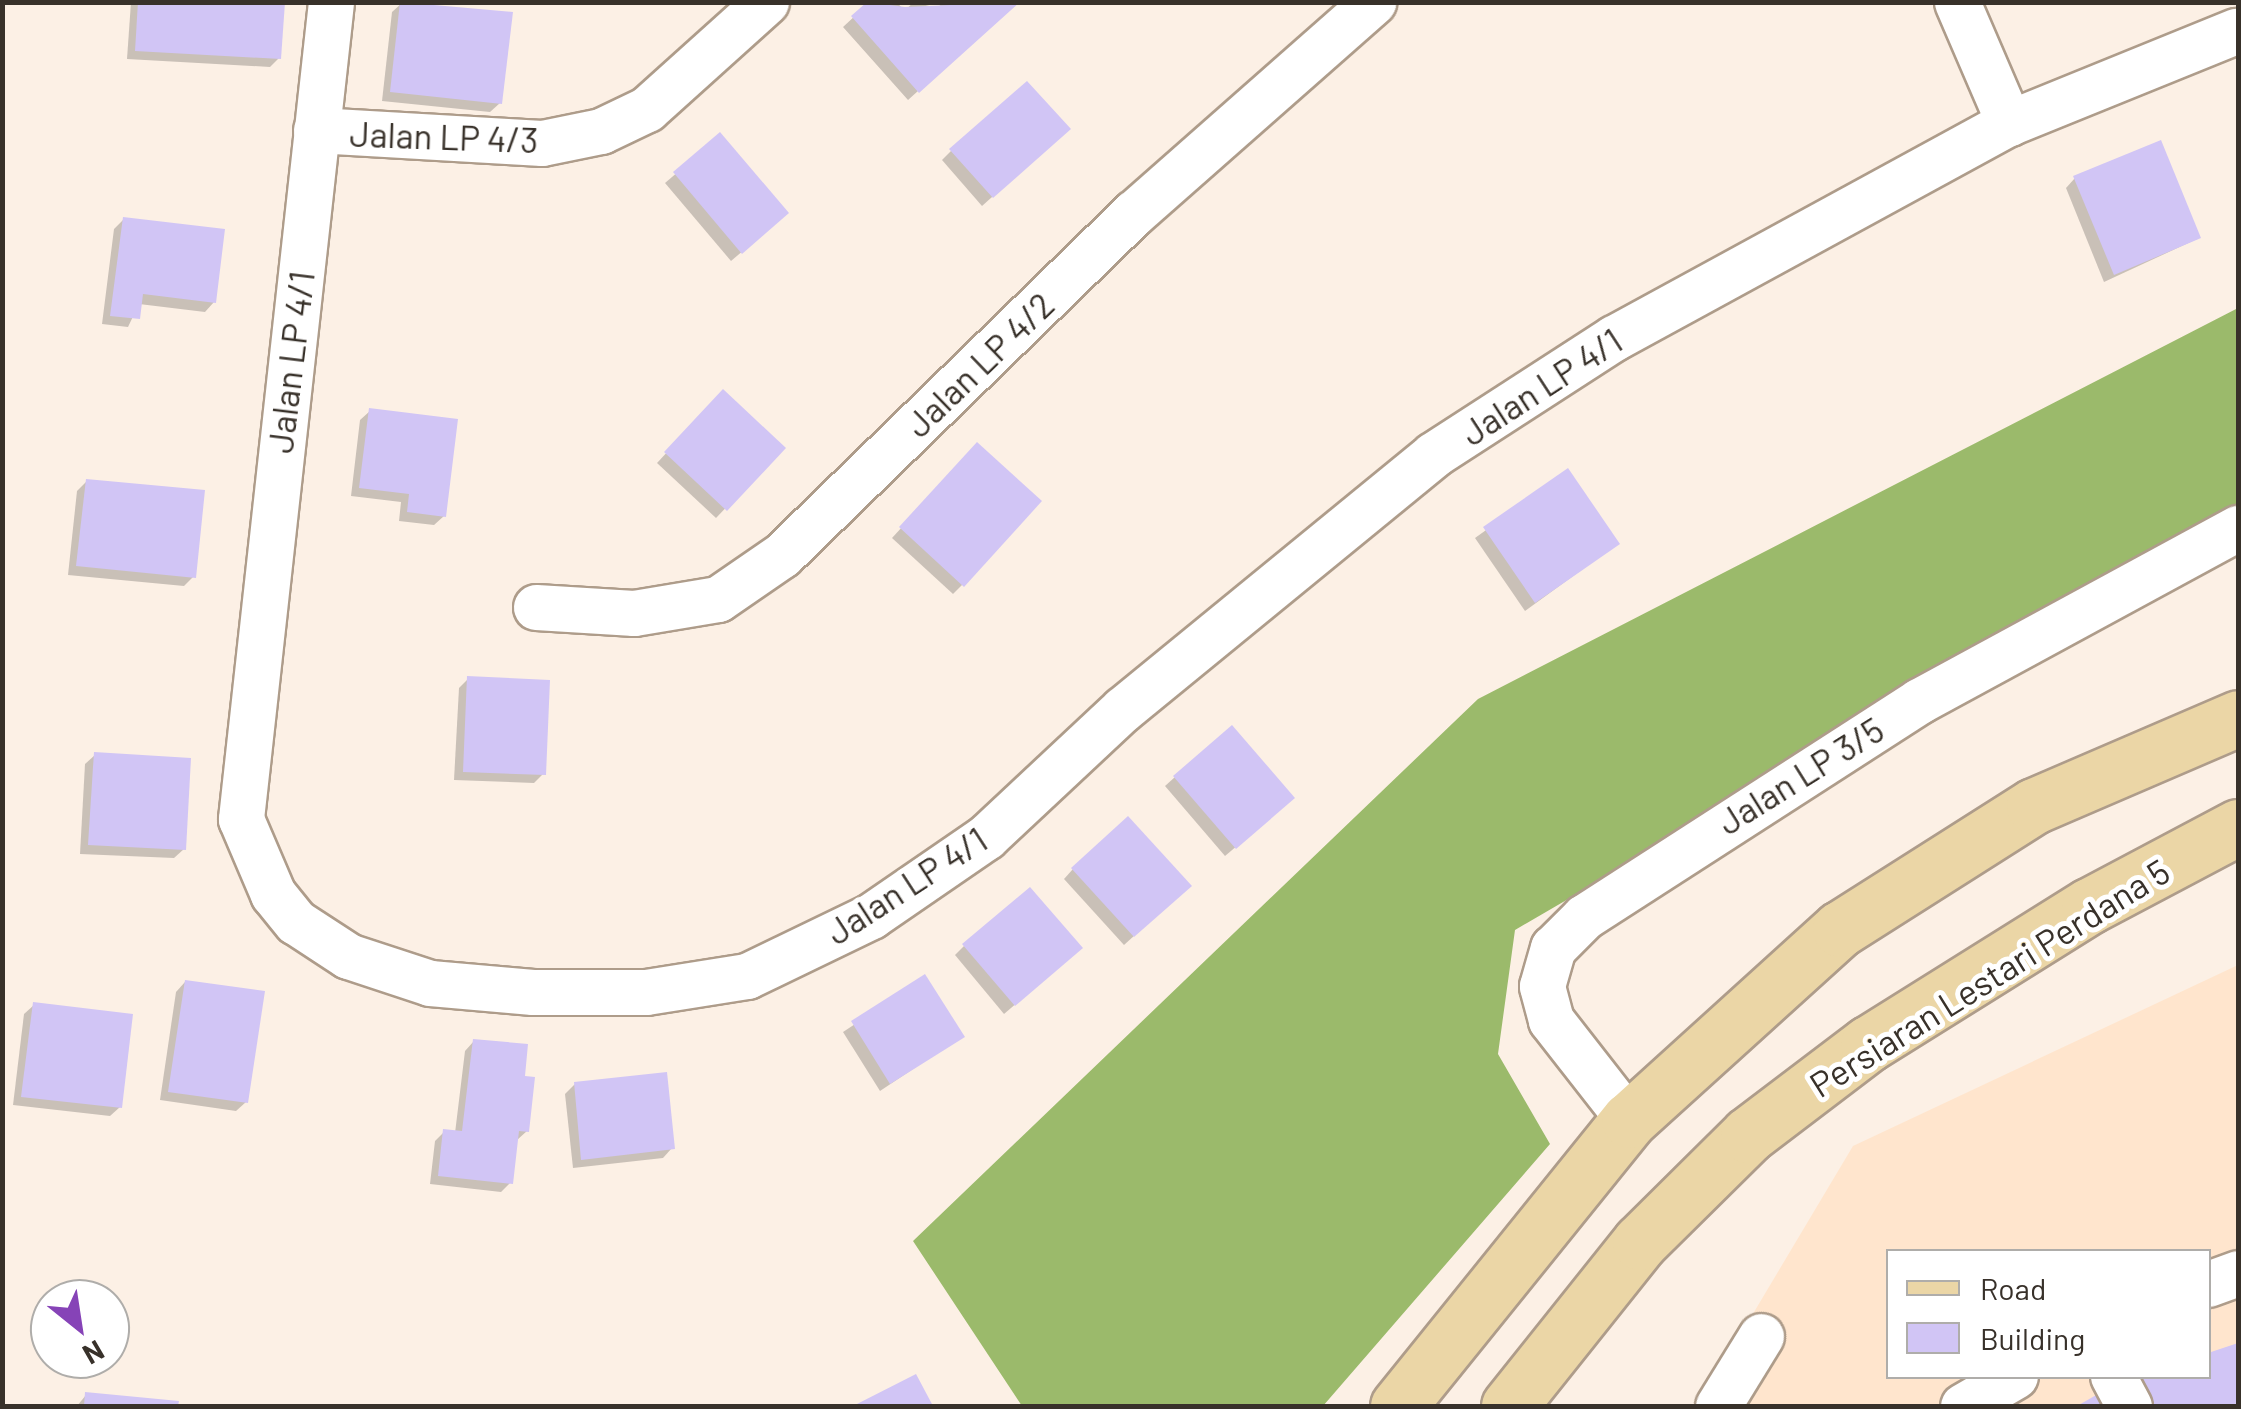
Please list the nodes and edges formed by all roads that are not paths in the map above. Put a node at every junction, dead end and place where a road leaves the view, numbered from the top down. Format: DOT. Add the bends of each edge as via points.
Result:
graph roads {
  1 [pos="331,2"];
  2 [pos="766,2"];
  3 [pos="1373,2"];
  4 [pos="1957,2"];
  5 [pos="2234,24"];
  6 [pos="2009,123"];
  7 [pos="316,130"];
  8 [pos="2238,528"];
  9 [pos="536,607"];
  10 [pos="2238,718"];
  11 [pos="2238,826"];
  12 [pos="1629,1120"];
  13 [pos="2238,1274"];
  14 [pos="2211,1283"];
  15 [pos="1761,1336"];
  16 [pos="2010,1379"];
  17 [pos="2115,1379"];
  18 [pos="1398,1406"];
  19 [pos="1509,1406"];
  20 [pos="1718,1406"];
  21 [pos="1964,1406"];
  22 [pos="2129,1406"];
  1 -- 7 [label="street, Jalan LP 4/1"];
  2 -- 7 [label="street, Jalan LP 4/3" via="647,109 602,131 542,143"];
  3 -- 9 [label="street, Jalan LP 4/2" via="1134,214 782,554 718,599 634,613"];
  4 -- 6 [label="street"];
  5 -- 6 [label="street, Jalan LP 4/1"];
  6 -- 7 [label="street, Jalan LP 4/1" via="1614,338 1433,455 1137,697 986,837 871,916 747,976 646,992 430,983 348,956 296,922 254,862 240,820 245,752"];
  8 -- 12 [label="street, Jalan LP 3/5" via="1920,702 1584,917 1553,948 1542,986 1551,1020"];
  10 -- 12 [label="main road" via="2034,806 1840,929"];
  11 -- 19 [label="main road, Persiaran Lestari Perdana 5" via="2089,906 1884,1034 1748,1135 1640,1242"];
  12 -- 18 [label="main road"];
  13 -- 14 [label="street"];
  15 -- 20 [label="street"];
  16 -- 21 [label="street"];
  17 -- 22 [label="street"];
}
